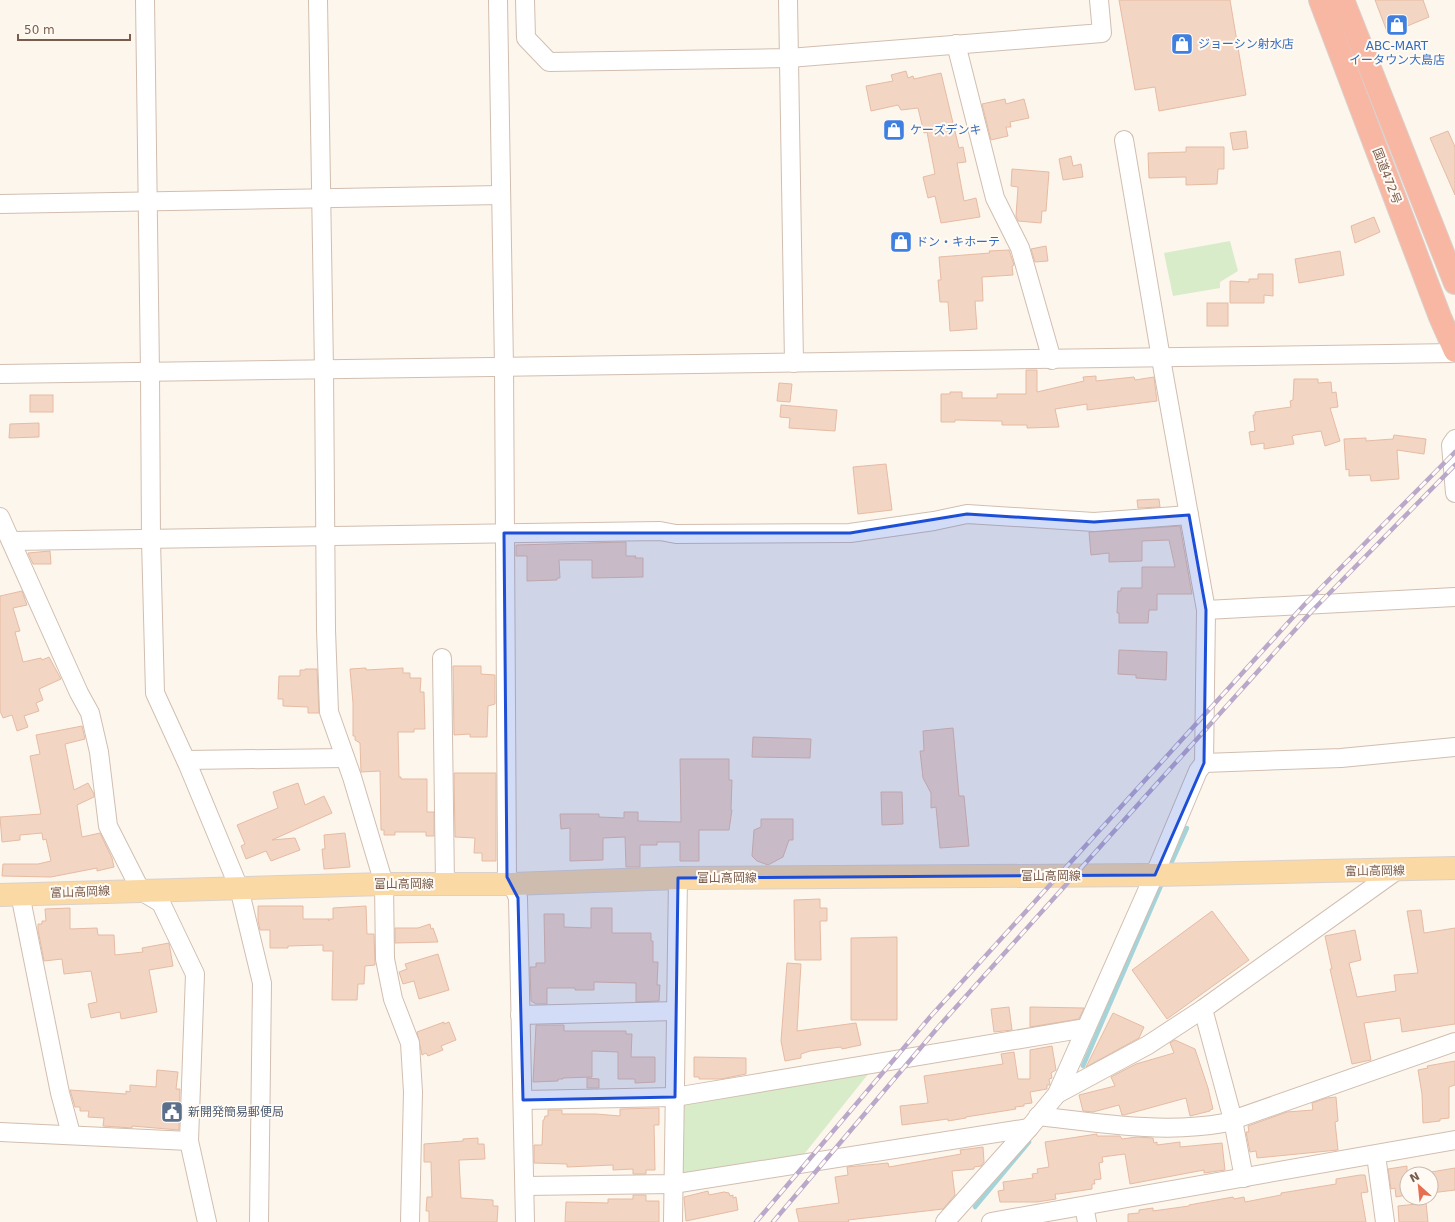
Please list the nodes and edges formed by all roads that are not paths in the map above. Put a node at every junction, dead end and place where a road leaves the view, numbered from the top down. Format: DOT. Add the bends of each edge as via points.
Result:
graph roads {
  1 [pos="145,0"];
  2 [pos="318,0"];
  3 [pos="498,0"];
  4 [pos="525,0"];
  5 [pos="788,0"];
  6 [pos="1099,0"];
  7 [pos="1320,0"];
  8 [pos="1343,0"];
  9 [pos="956,44"];
  10 [pos="789,58"];
  11 [pos="1124,140"];
  12 [pos="500,195"];
  13 [pos="321,197"];
  14 [pos="148,200"];
  15 [pos="0,204"];
  16 [pos="1455,283"];
  17 [pos="1455,352"];
  18 [pos="1161,357"];
  19 [pos="1052,360"];
  20 [pos="794,363"];
  21 [pos="504,367"];
  22 [pos="324,370"];
  23 [pos="150,372"];
  24 [pos="0,374"];
  25 [pos="1455,439"];
  26 [pos="1455,493"];
  27 [pos="1189,515"];
  28 [pos="0,517"];
  29 [pos="504,532"];
  30 [pos="325,535"];
  31 [pos="150,540"];
  32 [pos="11,541"];
  33 [pos="1455,597"];
  34 [pos="1206,610"];
  35 [pos="442,658"];
  36 [pos="1455,747"];
  37 [pos="345,758"];
  38 [pos="186,760"];
  39 [pos="1204,763"];
  40 [pos="1455,868"];
  41 [pos="1396,871"];
  42 [pos="1154,875"];
  43 [pos="678,878"];
  44 [pos="384,884"];
  45 [pos="445,884"];
  46 [pos="512,884"];
  47 [pos="239,888"];
  48 [pos="141,891"];
  49 [pos="10,894"];
  50 [pos="1203,1009"];
  51 [pos="676,1012"];
  52 [pos="520,1015"];
  53 [pos="1086,1028"];
  54 [pos="1455,1042"];
  55 [pos="1057,1094"];
  56 [pos="675,1097"];
  57 [pos="523,1100"];
  58 [pos="1233,1120"];
  59 [pos="1034,1122"];
  60 [pos="0,1132"];
  61 [pos="71,1134"];
  62 [pos="1455,1140"];
  63 [pos="189,1141"];
  64 [pos="1376,1156"];
  65 [pos="1244,1178"];
  66 [pos="673,1184"];
  67 [pos="525,1186"];
  68 [pos="1085,1214"];
  69 [pos="207,1222"];
  70 [pos="259,1222"];
  71 [pos="410,1222"];
  72 [pos="525,1222"];
  73 [pos="673,1222"];
  74 [pos="945,1222"];
  75 [pos="991,1222"];
  76 [pos="1385,1222"];
  1 -- 14 [label="street"];
  2 -- 13 [label="street"];
  3 -- 12 [label="street"];
  4 -- 10 [label="street" via="526,38 549,62"];
  5 -- 10 [label="street"];
  6 -- 9 [label="street" via="1102,33"];
  7 -- 17 [label="highway, 国道472号"];
  8 -- 16 [label="highway, 国道472号"];
  9 -- 10 [label="street"];
  9 -- 19 [label="street" via="995,198 1020,248"];
  10 -- 20 [label="street"];
  11 -- 18 [label="street"];
  12 -- 13 [label="street"];
  12 -- 21 [label="street"];
  13 -- 14 [label="street"];
  13 -- 22 [label="street"];
  14 -- 15 [label="street"];
  14 -- 23 [label="street"];
  17 -- 18 [label="street"];
  18 -- 19 [label="street"];
  18 -- 27 [label="street"];
  19 -- 20 [label="street"];
  20 -- 21 [label="street"];
  21 -- 22 [label="street"];
  21 -- 29 [label="street"];
  22 -- 23 [label="street"];
  22 -- 30 [label="street"];
  23 -- 24 [label="street"];
  23 -- 31 [label="street"];
  25 -- 26 [label="street" via="1451,445"];
  27 -- 29 [label="street" via="1094,522 968,514 850,533"];
  27 -- 34 [label="street"];
  28 -- 32 [label="street"];
  29 -- 30 [label="street"];
  29 -- 46 [label="street" via="507,877"];
  30 -- 31 [label="street"];
  30 -- 37 [label="street" via="329,712"];
  31 -- 32 [label="street"];
  31 -- 38 [label="street" via="155,693"];
  32 -- 48 [label="street" via="78,693 90,713 99,752 108,826"];
  33 -- 34 [label="street"];
  34 -- 39 [label="street"];
  35 -- 45 [label="street"];
  36 -- 39 [label="street" via="1340,758"];
  37 -- 38 [label="street"];
  37 -- 44 [label="street"];
  38 -- 47 [label="street"];
  39 -- 42 [label="street" via="1198,771"];
  40 -- 41 [label="main road, 富山高岡線"];
  41 -- 42 [label="main road, 富山高岡線"];
  41 -- 50 [label="street"];
  42 -- 43 [label="main road, 富山高岡線"];
  42 -- 53 [label="street"];
  43 -- 46 [label="main road, 富山高岡線"];
  43 -- 51 [label="street"];
  44 -- 45 [label="main road, 富山高岡線"];
  44 -- 47 [label="main road, 富山高岡線"];
  44 -- 71 [label="street" via="385,959 393,999 410,1043 413,1092"];
  45 -- 46 [label="main road, 富山高岡線"];
  46 -- 52 [label="street" via="518,898"];
  47 -- 48 [label="main road, 富山高岡線"];
  47 -- 70 [label="street" via="262,983"];
  48 -- 49 [label="main road, 富山高岡線"];
  48 -- 63 [label="street" via="161,903 195,974"];
  49 -- 61 [label="street"];
  50 -- 55 [label="street" via="1148,1045"];
  50 -- 58 [label="street"];
  51 -- 52 [label="street"];
  51 -- 56 [label="street"];
  52 -- 57 [label="street"];
  53 -- 55 [label="street"];
  53 -- 56 [label="street"];
  54 -- 58 [label="street"];
  55 -- 59 [label="street"];
  56 -- 57 [label="street"];
  56 -- 66 [label="street"];
  57 -- 67 [label="street"];
  58 -- 59 [label="street" via="1198,1128"];
  58 -- 65 [label="street"];
  59 -- 66 [label="street"];
  59 -- 74 [label="street"];
  60 -- 61 [label="street"];
  61 -- 63 [label="street"];
  62 -- 64 [label="street"];
  63 -- 69 [label="street"];
  64 -- 65 [label="street"];
  64 -- 76 [label="street"];
  65 -- 68 [label="street"];
  66 -- 67 [label="street"];
  66 -- 73 [label="street"];
  67 -- 72 [label="street"];
  68 -- 75 [label="street"];
}
